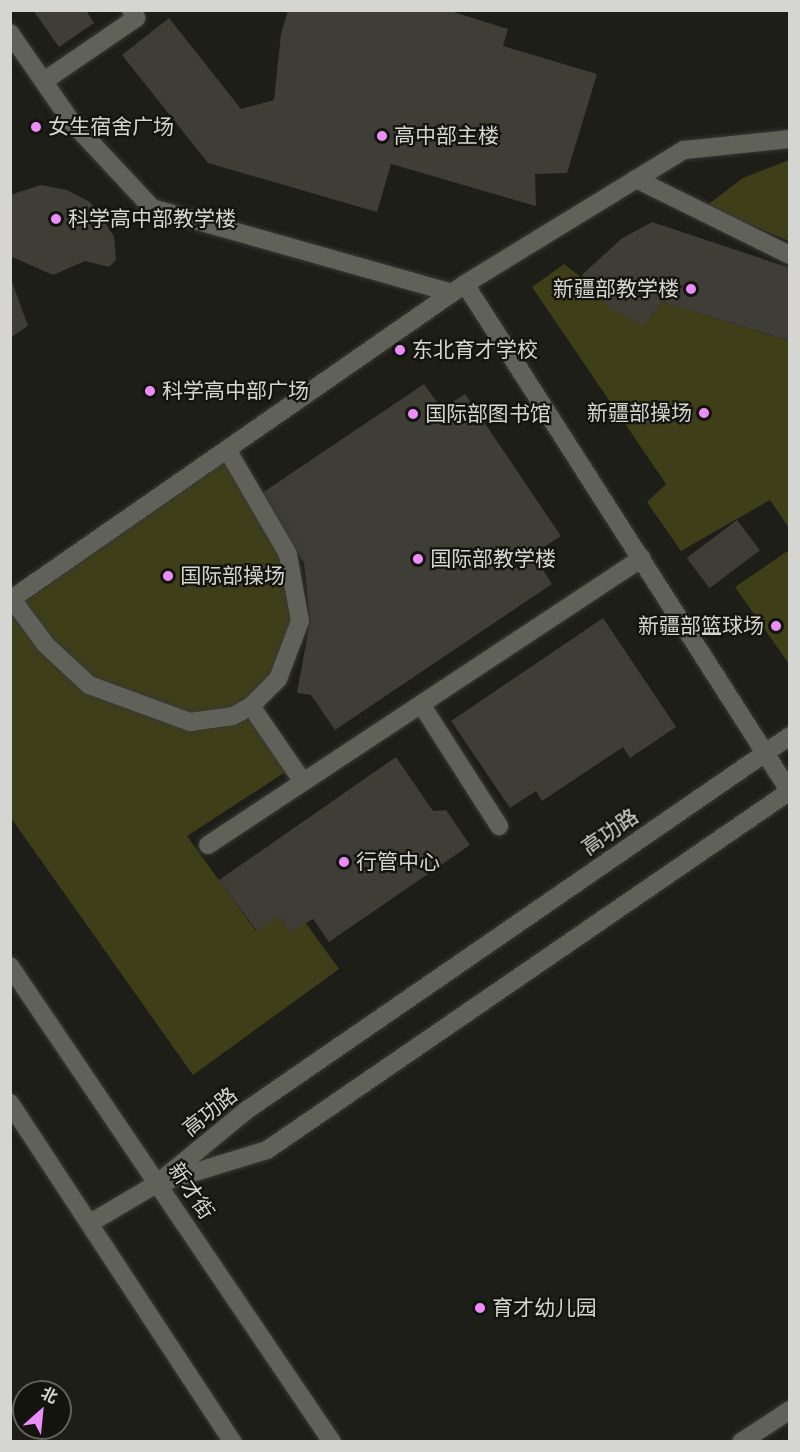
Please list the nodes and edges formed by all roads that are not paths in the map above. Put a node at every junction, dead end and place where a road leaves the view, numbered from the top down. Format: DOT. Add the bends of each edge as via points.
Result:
graph roads {
  1 [pos="131,10"];
  2 [pos="10,33"];
  3 [pos="44,81"];
  4 [pos="789,139"];
  5 [pos="636,179"];
  6 [pos="789,255"];
  7 [pos="459,289"];
  8 [pos="227,449"];
  9 [pos="642,558"];
  10 [pos="11,599"];
  11 [pos="421,704"];
  12 [pos="251,706"];
  13 [pos="789,736"];
  14 [pos="766,752"];
  15 [pos="303,782"];
  16 [pos="789,792"];
  17 [pos="499,826"];
  18 [pos="208,845"];
  19 [pos="10,966"];
  20 [pos="10,1104"];
  21 [pos="158,1183"];
  22 [pos="92,1222"];
  23 [pos="789,1410"];
  24 [pos="233,1442"];
  25 [pos="332,1442"];
  26 [pos="741,1442"];
  1 -- 3 [label="street" via="136,18"];
  2 -- 3 [label="street"];
  3 -- 7 [label="street" via="71,121 152,208"];
  4 -- 5 [label="street" via="684,150"];
  5 -- 6 [label="street"];
  5 -- 7 [label="street"];
  7 -- 8 [label="street"];
  7 -- 9 [label="street"];
  8 -- 10 [label="street"];
  8 -- 12 [label="street" via="288,554 300,621 278,679"];
  9 -- 11 [label="street"];
  9 -- 14 [label="street"];
  10 -- 12 [label="street" via="46,645 89,685 190,722 233,716"];
  11 -- 15 [label="street"];
  11 -- 17 [label="street"];
  12 -- 15 [label="street"];
  13 -- 14 [label="street, 高功路"];
  14 -- 16 [label="street"];
  14 -- 21 [label="street, 高功路" via="247,1110"];
  15 -- 18 [label="street"];
  16 -- 21 [label="street, 高功路" via="267,1150"];
  19 -- 21 [label="street, 新才街"];
  20 -- 22 [label="street"];
  21 -- 22 [label="street"];
  21 -- 25 [label="street, 新才街"];
  22 -- 24 [label="street"];
  23 -- 26 [label="street"];
}
